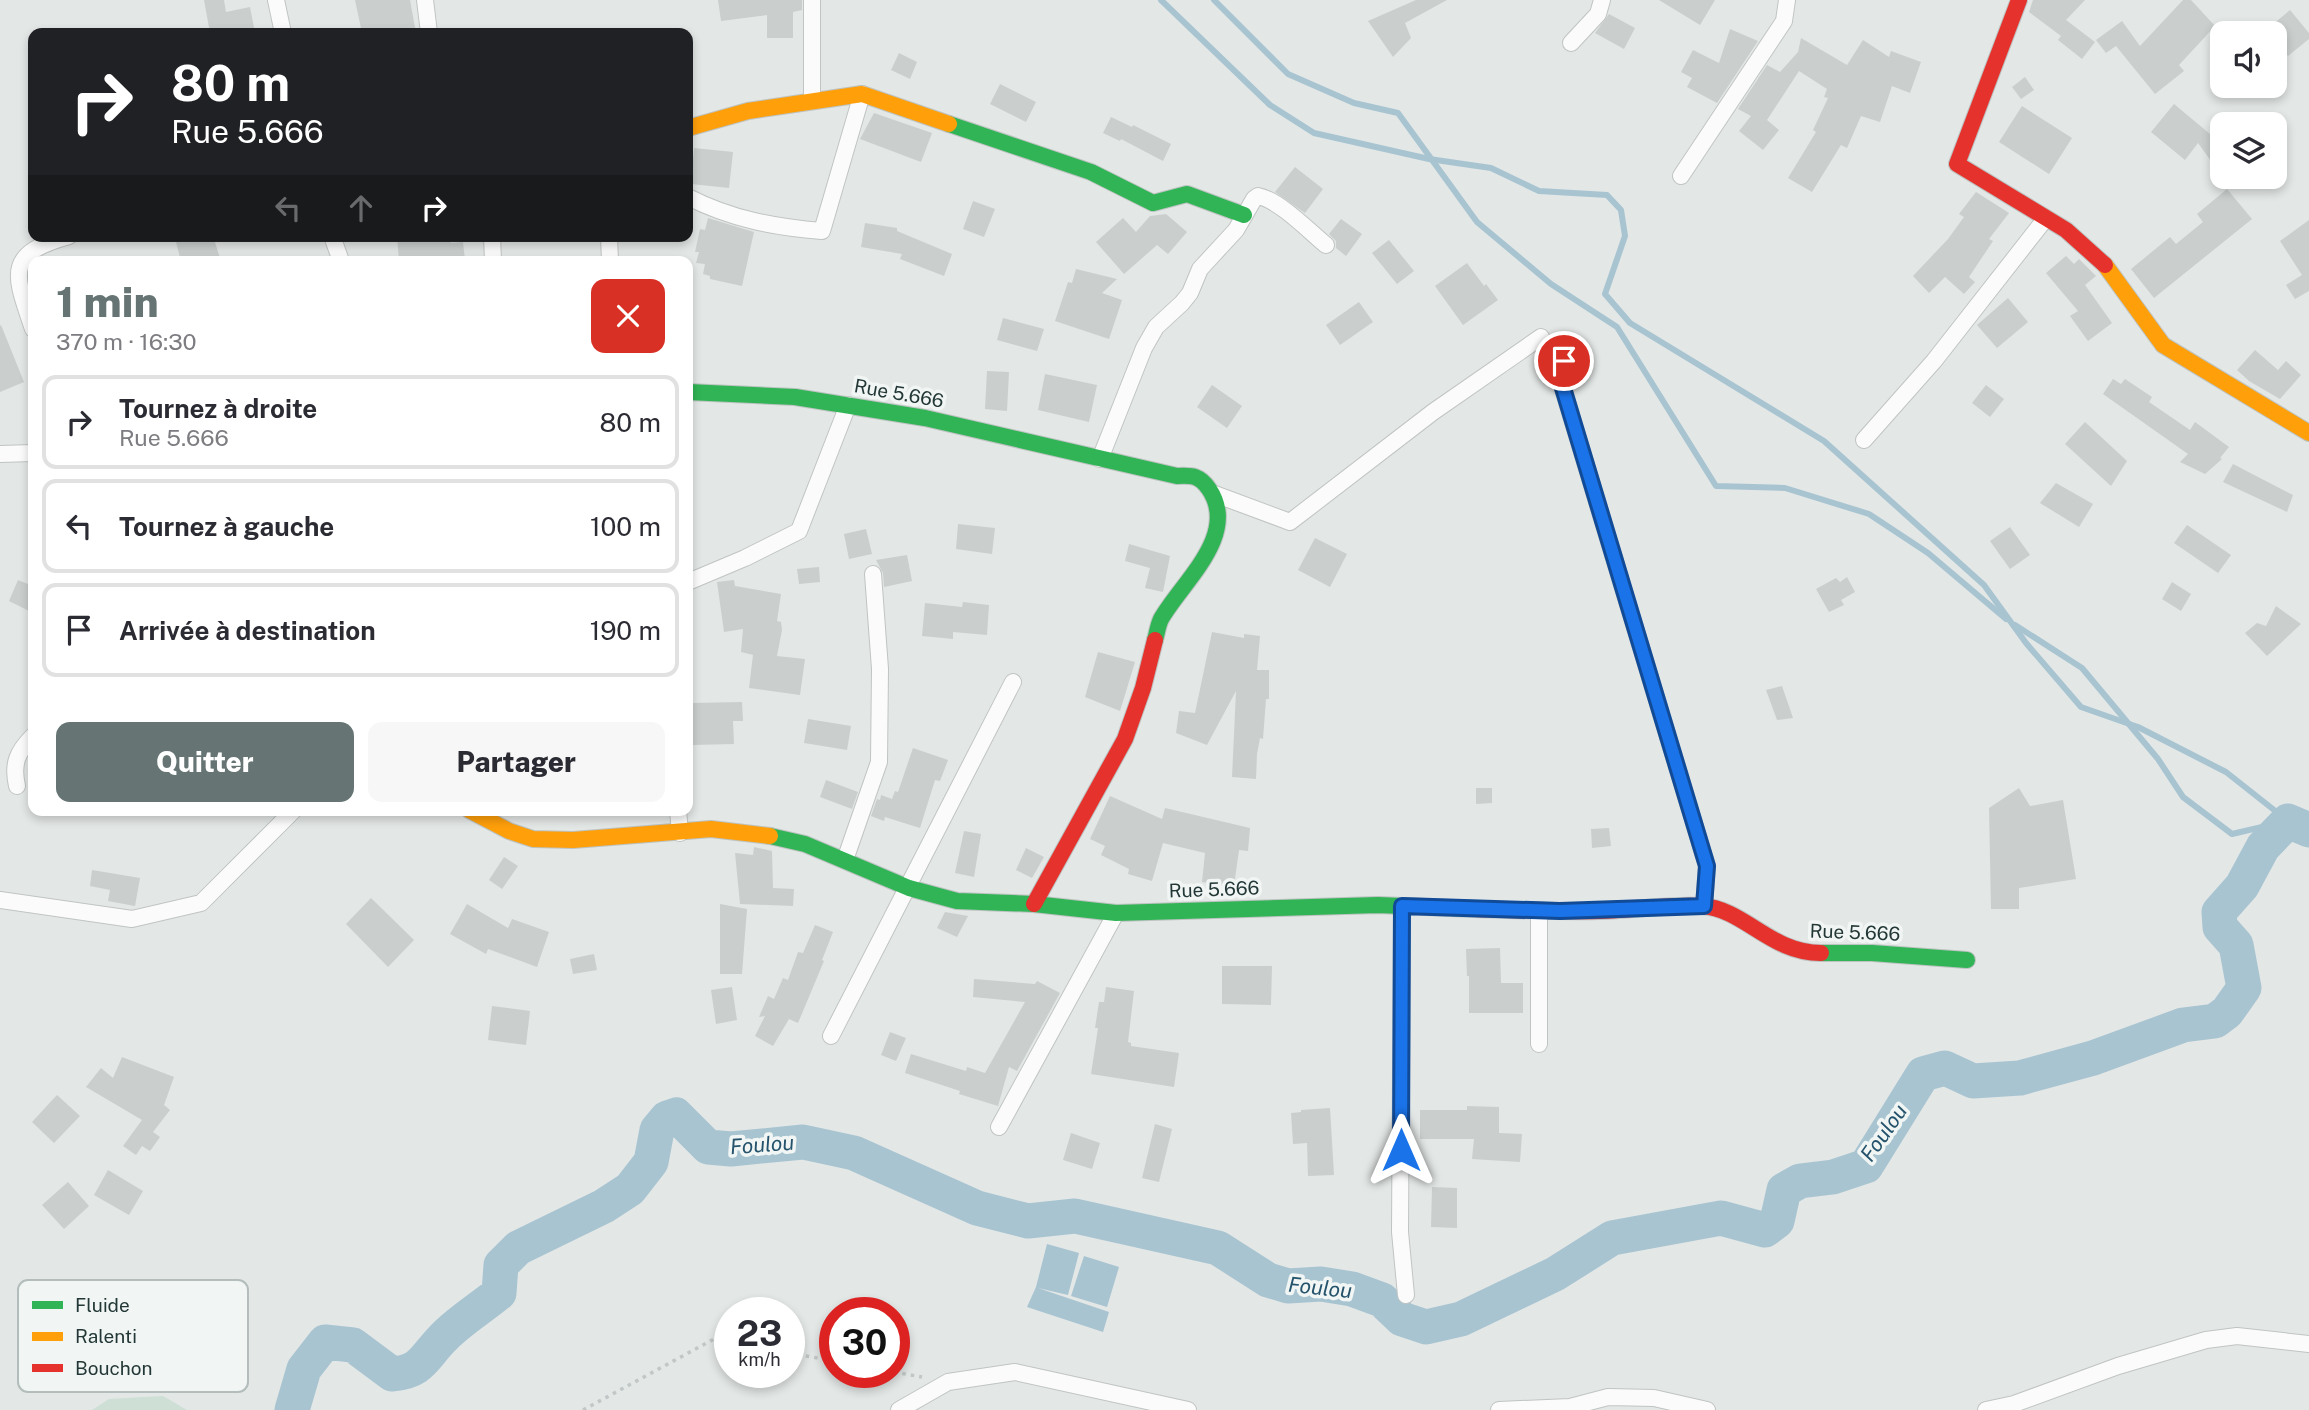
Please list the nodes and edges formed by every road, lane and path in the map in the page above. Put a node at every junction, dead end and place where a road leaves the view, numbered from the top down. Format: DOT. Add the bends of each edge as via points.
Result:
graph roads {
  1 [pos="276,0"];
  2 [pos="425,0"];
  3 [pos="812,0"];
  4 [pos="1602,0"];
  5 [pos="1787,0"];
  6 [pos="2019,0"];
  7 [pos="282,28"];
  8 [pos="428,28"];
  9 [pos="1571,43"];
  10 [pos="862,94"];
  11 [pos="813,101"];
  12 [pos="693,127"];
  13 [pos="1681,177"];
  14 [pos="693,200"];
  15 [pos="1244,215"];
  16 [pos="2046,218"];
  17 [pos="49,242"];
  18 [pos="1326,245"];
  19 [pos="28,313"];
  20 [pos="1541,338"];
  21 [pos="1564,361"];
  22 [pos="693,392"];
  23 [pos="849,405"];
  24 [pos="2309,433"];
  25 [pos="1864,440"];
  26 [pos="28,453"];
  27 [pos="0,454"];
  28 [pos="1100,459"];
  29 [pos="1212,493"];
  30 [pos="873,574"];
  31 [pos="693,580"];
  32 [pos="1013,682"];
  33 [pos="28,742"];
  34 [pos="17,786"];
  35 [pos="287,816"];
  36 [pos="480,816"];
  37 [pos="679,816"];
  38 [pos="680,833"];
  39 [pos="845,860"];
  40 [pos="909,888"];
  41 [pos="0,900"];
  42 [pos="1034,904"];
  43 [pos="1402,906"];
  44 [pos="1704,906"];
  45 [pos="1539,911"];
  46 [pos="1116,913"];
  47 [pos="1967,960"];
  48 [pos="831,1036"];
  49 [pos="1539,1044"];
  50 [pos="999,1127"];
  51 [pos="1406,1296"];
  52 [pos="714,1339"];
  53 [pos="2309,1344"];
  54 [pos="583,1410"];
  55 [pos="899,1410"];
  56 [pos="1188,1410"];
  57 [pos="1499,1410"];
  58 [pos="1707,1410"];
  59 [pos="1986,1410"];
  1 -- 7 [label="street"];
  2 -- 8 [label="street"];
  3 -- 11 [label="street"];
  4 -- 9 [label="street" via="1598,14"];
  5 -- 13 [label="street" via="1784,21"];
  6 -- 16 [label="street" via="1957,164"];
  10 -- 11 [label="street"];
  10 -- 14 [label="street" via="821,231 754,222"];
  10 -- 15 [label="street" via="1091,172 1153,203 1187,194"];
  11 -- 12 [label="street" via="748,111"];
  15 -- 18 [label="street" via="1254,199 1265,197"];
  15 -- 28 [label="street" via="1200,268 1190,293 1156,327"];
  16 -- 24 [label="street" via="2101,259 2163,345"];
  16 -- 25 [label="street" via="1934,361"];
  17 -- 19 [label="street" via="19,266 17,281"];
  20 -- 29 [label="street" via="1433,412 1290,522"];
  21 -- 44 [label="street" via="1563,388 1707,866"];
  22 -- 23 [label="street, Rue 5.666" via="795,397"];
  23 -- 28 [label="street, Rue 5.666"];
  23 -- 31 [label="street" via="799,531"];
  26 -- 27 [label="street"];
  28 -- 29 [label="street, Rue 5.666" via="1177,476 1192,475"];
  29 -- 42 [label="street" via="1219,519 1215,537 1160,621 1125,739"];
  30 -- 39 [label="street" via="880,669 879,762"];
  32 -- 40 [label="street"];
  33 -- 34 [label="street" via="16,756"];
  35 -- 41 [label="street" via="201,904 132,919"];
  36 -- 38 [label="street, Rue 5.666" via="533,839"];
  37 -- 38 [label="street"];
  38 -- 39 [label="street, Rue 5.666" via="754,833 805,844"];
  39 -- 40 [label="street, Rue 5.666"];
  40 -- 42 [label="street, Rue 5.666" via="957,901"];
  40 -- 48 [label="street"];
  42 -- 46 [label="street, Rue 5.666"];
  43 -- 45 [label="street, Rue 5.666"];
  43 -- 46 [label="street, Rue 5.666"];
  43 -- 51 [label="street" via="1400,1232"];
  44 -- 45 [label="street, Rue 5.666"];
  44 -- 47 [label="street, Rue 5.666" via="1729,914 1782,946 1808,953"];
  45 -- 49 [label="street"];
  46 -- 50 [label="street"];
  52 -- 54 [label="path"];
  53 -- 59 [label="street" via="2237,1336 2206,1340"];
  55 -- 56 [label="street" via="948,1382 1015,1372"];
  57 -- 58 [label="street" via="1570,1407 1608,1397 1654,1398"];
}
